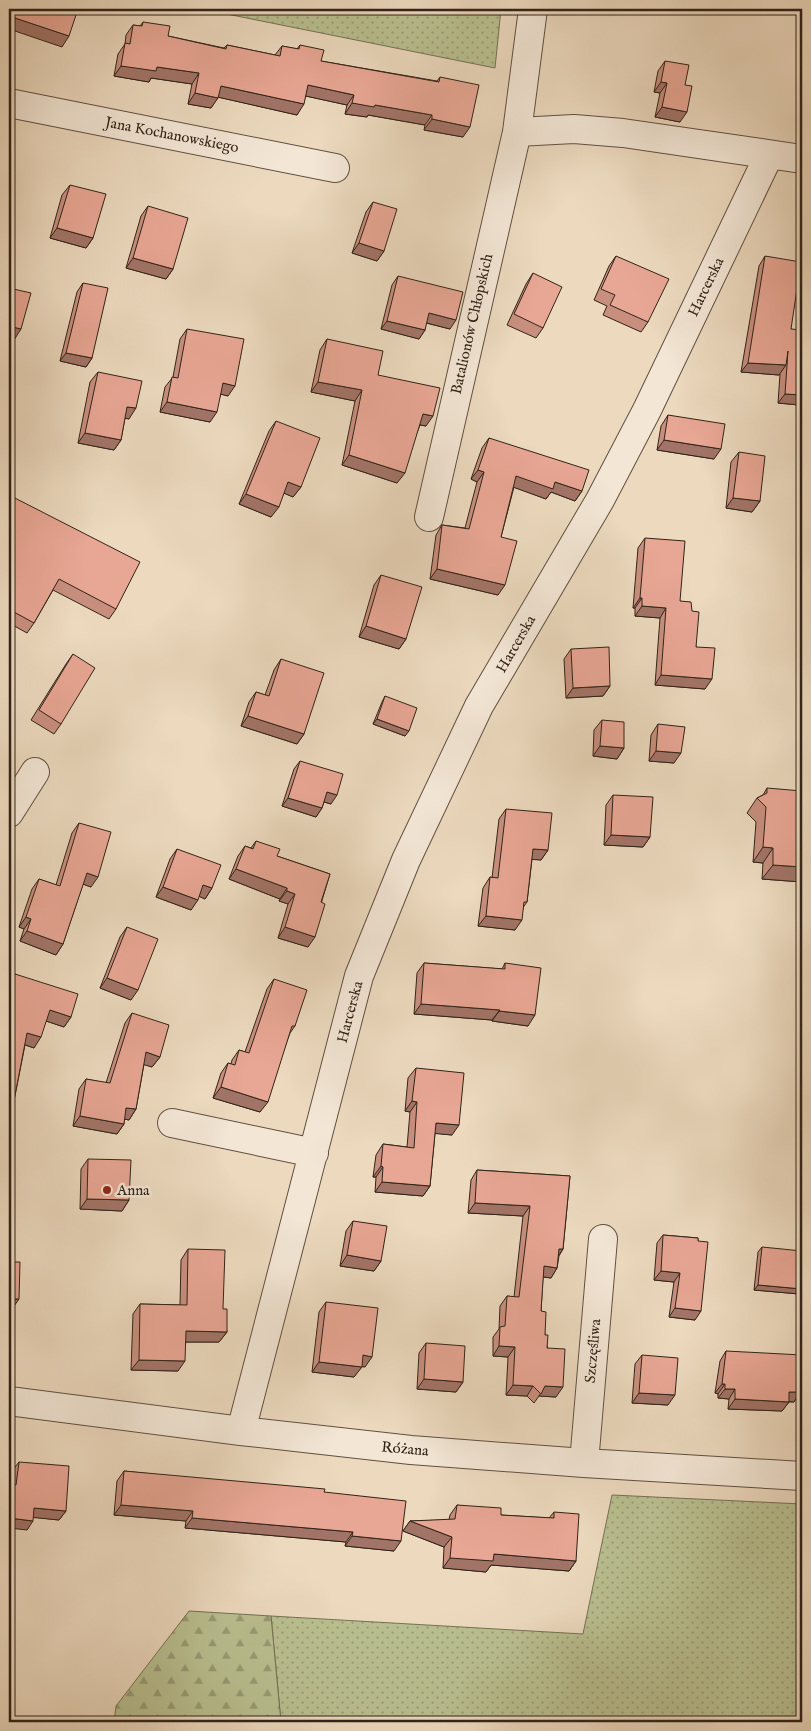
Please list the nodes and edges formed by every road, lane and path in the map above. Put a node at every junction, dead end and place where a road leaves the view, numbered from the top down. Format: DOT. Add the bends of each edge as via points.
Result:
graph roads {
  1 [pos="533,9"];
  2 [pos="9,102"];
  3 [pos="517,132"];
  4 [pos="769,155"];
  5 [pos="802,159"];
  6 [pos="335,168"];
  7 [pos="429,517"];
  8 [pos="35,772"];
  9 [pos="9,813"];
  10 [pos="172,1123"];
  11 [pos="314,1153"];
  12 [pos="602,1239"];
  13 [pos="9,1401"];
  14 [pos="240,1431"];
  15 [pos="584,1463"];
  16 [pos="802,1476"];
  1 -- 3 [label="street, Batalionów Chłopskich"];
  2 -- 6 [label="street, Jana Kochanowskiego"];
  3 -- 4 [label="street" via="574,129 623,133"];
  3 -- 7 [label="street, Batalionów Chłopskich"];
  4 -- 5 [label="street"];
  4 -- 11 [label="street, Harcerska" via="647,410 600,500 479,706 406,860 359,976"];
  8 -- 9 [label="street"];
  10 -- 11 [label="street"];
  11 -- 14 [label="street, Harcerska"];
  12 -- 15 [label="street, Szczęśliwa"];
  13 -- 14 [label="street, Różana"];
  14 -- 15 [label="street, Różana" via="411,1450"];
  15 -- 16 [label="street, Różana"];
}
